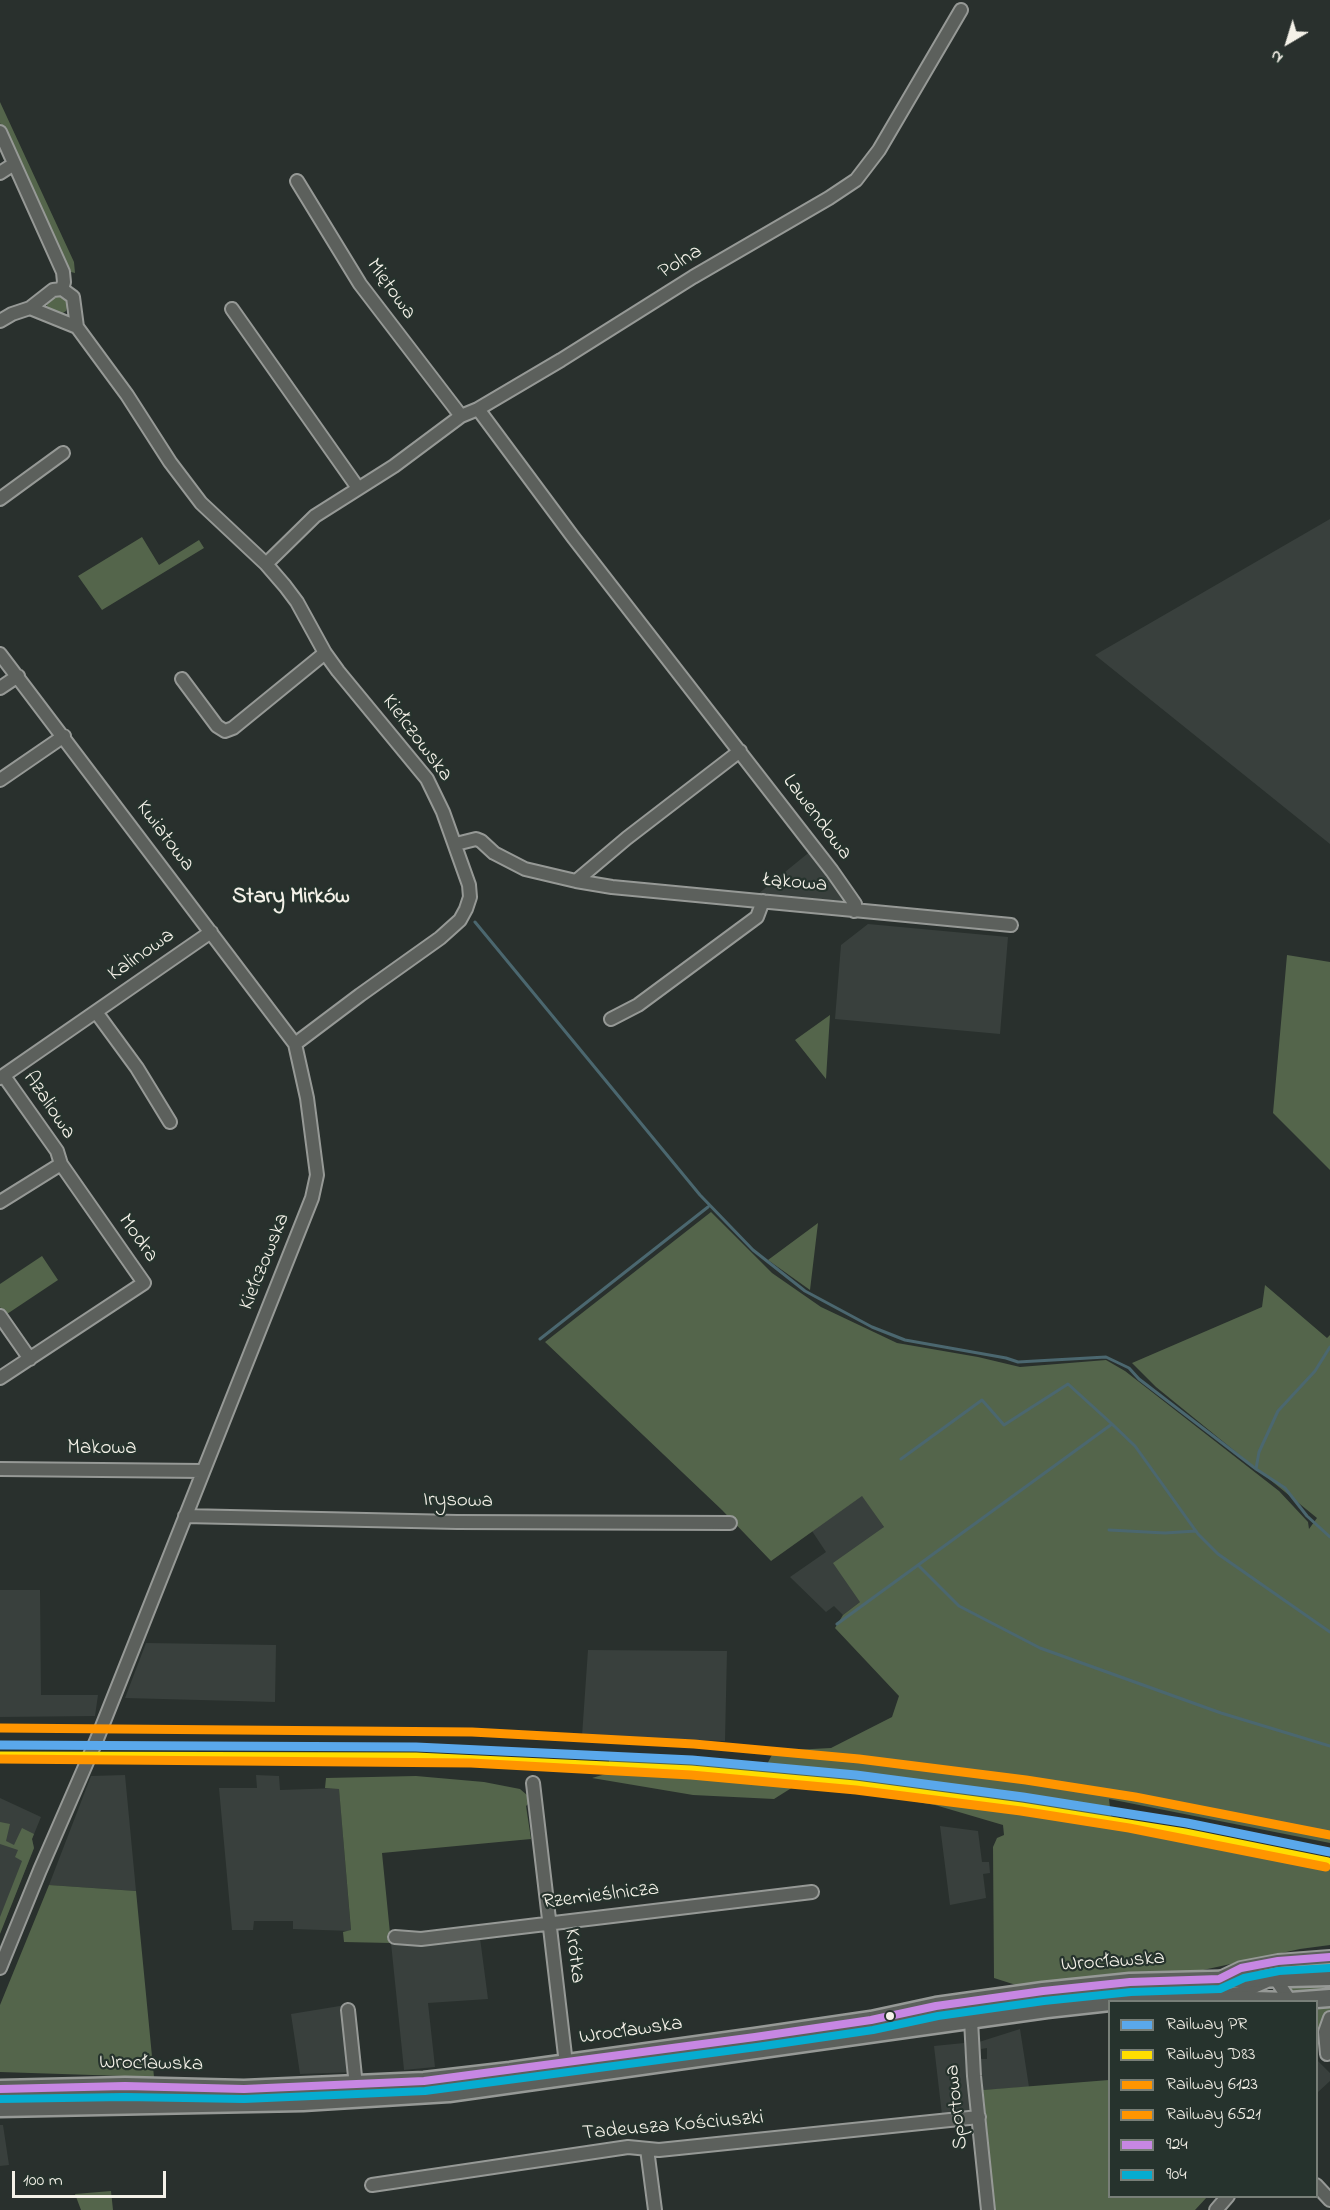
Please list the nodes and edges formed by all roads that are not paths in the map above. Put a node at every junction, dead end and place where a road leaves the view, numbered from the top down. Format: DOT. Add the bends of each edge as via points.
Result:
graph roads {
  1 [pos="961,10"];
  2 [pos="0,132"];
  3 [pos="14,164"];
  4 [pos="0,173"];
  5 [pos="297,181"];
  6 [pos="68,293"];
  7 [pos="30,308"];
  8 [pos="232,309"];
  9 [pos="0,321"];
  10 [pos="77,327"];
  11 [pos="478,409"];
  12 [pos="461,416"];
  13 [pos="63,453"];
  14 [pos="358,488"];
  15 [pos="0,499"];
  16 [pos="266,564"];
  17 [pos="325,653"];
  18 [pos="0,654"];
  19 [pos="18,676"];
  20 [pos="182,679"];
  21 [pos="0,688"];
  22 [pos="64,736"];
  23 [pos="740,751"];
  24 [pos="0,780"];
  25 [pos="456,844"];
  26 [pos="576,881"];
  27 [pos="763,901"];
  28 [pos="854,911"];
  29 [pos="1011,925"];
  30 [pos="211,932"];
  31 [pos="96,1012"];
  32 [pos="611,1019"];
  33 [pos="295,1044"];
  34 [pos="2,1077"];
  35 [pos="170,1122"];
  36 [pos="61,1164"];
  37 [pos="0,1202"];
  38 [pos="0,1316"];
  39 [pos="30,1359"];
  40 [pos="0,1378"];
  41 [pos="0,1469"];
  42 [pos="203,1471"];
  43 [pos="184,1516"];
  44 [pos="730,1522"];
  45 [pos="533,1783"];
  46 [pos="812,1892"];
  47 [pos="549,1923"];
  48 [pos="395,1937"];
  49 [pos="1330,1958"];
  50 [pos="1304,1959"];
  51 [pos="0,1968"];
  52 [pos="1330,1977"];
  53 [pos="1219,1979"];
  54 [pos="1269,1979"];
  55 [pos="1330,1998"];
  56 [pos="1210,1999"];
  57 [pos="1166,2000"];
  58 [pos="1234,2000"];
  59 [pos="1290,2000"];
  60 [pos="1304,2000"];
  61 [pos="967,2001"];
  62 [pos="1108,2002"];
  63 [pos="348,2010"];
  64 [pos="1330,2018"];
  65 [pos="971,2020"];
  66 [pos="1318,2039"];
  67 [pos="1318,2044"];
  68 [pos="1329,2055"];
  69 [pos="566,2064"];
  70 [pos="356,2086"];
  71 [pos="0,2089"];
  72 [pos="0,2108"];
  73 [pos="979,2117"];
  74 [pos="647,2149"];
  75 [pos="372,2185"];
  76 [pos="1318,2186"];
  77 [pos="1226,2198"];
  78 [pos="1330,2200"];
  79 [pos="655,2210"];
  80 [pos="988,2210"];
  81 [pos="1216,2210"];
  1 -- 11 [label="street, Polna" via="879,150 856,180"];
  2 -- 3 [label="street, Kiełczowska"];
  3 -- 4 [label="street"];
  3 -- 6 [label="street, Kiełczowska" via="63,272"];
  5 -- 12 [label="street, Miętowa" via="360,285"];
  6 -- 7 [label="street" via="53,290"];
  6 -- 10 [label="street, Kiełczowska"];
  7 -- 9 [label="street"];
  7 -- 10 [label="street"];
  8 -- 14 [label="street"];
  10 -- 16 [label="street, Kiełczowska" via="194,496"];
  11 -- 12 [label="street, Polna"];
  11 -- 23 [label="street, Lawendowa"];
  12 -- 14 [label="street, Polna"];
  13 -- 15 [label="street"];
  14 -- 16 [label="street, Polna" via="315,516"];
  16 -- 17 [label="street, Kiełczowska" via="297,602"];
  17 -- 20 [label="street" via="225,731"];
  17 -- 25 [label="street, Kiełczowska" via="427,779"];
  18 -- 19 [label="street, Kwiatowa"];
  19 -- 21 [label="street"];
  19 -- 22 [label="street, Kwiatowa"];
  22 -- 24 [label="street"];
  22 -- 30 [label="street, Kwiatowa"];
  23 -- 26 [label="street"];
  23 -- 28 [label="street, Lawendowa" via="838,879 855,904"];
  25 -- 26 [label="street, Łąkowa" via="476,839 525,869"];
  25 -- 33 [label="street, Kiełczowska" via="470,891 460,920"];
  26 -- 27 [label="street, Łąkowa"];
  27 -- 28 [label="street, Łąkowa"];
  27 -- 32 [label="street" via="757,917 638,1005"];
  28 -- 29 [label="street, Łąkowa"];
  30 -- 31 [label="street, Kalinowa"];
  30 -- 33 [label="street, Kwiatowa"];
  31 -- 34 [label="street, Kalinowa"];
  31 -- 35 [label="street"];
  33 -- 42 [label="street, Kiełczowska" via="315,1150 316,1181"];
  34 -- 36 [label="street, Azaliowa" via="57,1151"];
  36 -- 37 [label="street, Azaliowa"];
  36 -- 39 [label="street, Modra" via="144,1283"];
  38 -- 39 [label="street"];
  39 -- 40 [label="street, Modra"];
  41 -- 42 [label="street, Makowa"];
  42 -- 43 [label="street, Kiełczowska"];
  43 -- 44 [label="street, Irysowa"];
  43 -- 51 [label="street, Kiełczowska"];
  45 -- 47 [label="street, Krótka"];
  46 -- 47 [label="street, Rzemieślnicza"];
  47 -- 48 [label="street, Rzemieślnicza" via="421,1939"];
  47 -- 69 [label="street, Krótka"];
  49 -- 50 [label="street"];
  50 -- 53 [label="street" via="1241,1968"];
  50 -- 54 [label="street"];
  52 -- 54 [label="main road"];
  53 -- 54 [label="main road, Wrocławska"];
  53 -- 61 [label="main road, Wrocławska" via="1098,1985"];
  54 -- 56 [label="street, Wrocławska" via="1240,1993"];
  54 -- 59 [label="street"];
  55 -- 60 [label="main road, Wrocławska"];
  56 -- 57 [label="main road, Wrocławska"];
  56 -- 58 [label="main road, Wrocławska"];
  61 -- 65 [label="street, Sportowa"];
  61 -- 69 [label="main road, Wrocławska" via="871,2020"];
  62 -- 65 [label="main road, Wrocławska"];
  63 -- 70 [label="street"];
  64 -- 68 [label="street" via="1325,2032"];
  65 -- 72 [label="main road, Wrocławska" via="449,2093 303,2102"];
  65 -- 73 [label="street, Sportowa"];
  66 -- 68 [label="street"];
  67 -- 68 [label="street"];
  69 -- 70 [label="main road, Wrocławska"];
  70 -- 71 [label="main road, Wrocławska"];
  73 -- 74 [label="street, Tadeusza Kościuszki"];
  73 -- 80 [label="street, Sportowa"];
  74 -- 75 [label="street, Tadeusza Kościuszki" via="628,2147"];
  74 -- 79 [label="street"];
  76 -- 78 [label="street"];
  77 -- 81 [label="street"];
}
